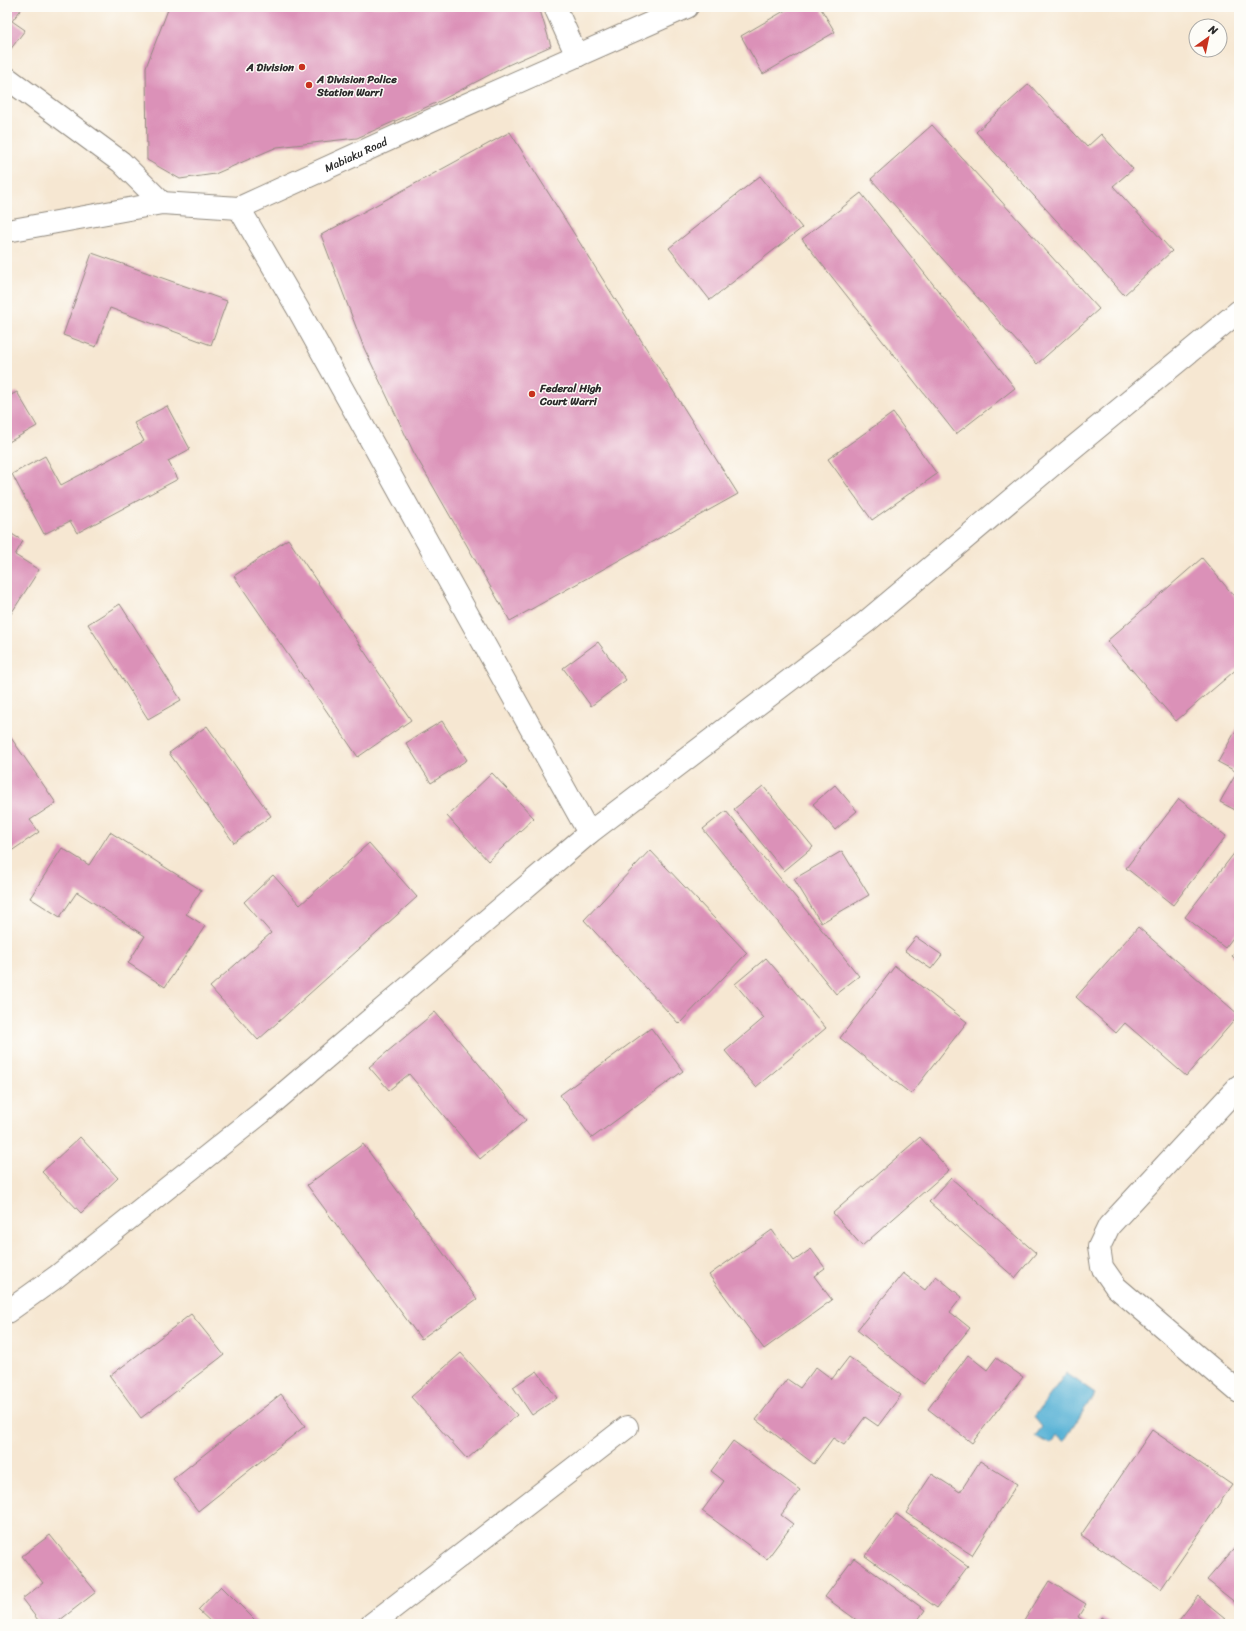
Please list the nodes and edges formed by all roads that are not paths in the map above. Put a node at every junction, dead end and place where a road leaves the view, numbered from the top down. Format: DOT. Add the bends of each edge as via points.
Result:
graph roads {
  1 [pos="555,7"];
  2 [pos="687,7"];
  3 [pos="577,56"];
  4 [pos="7,78"];
  5 [pos="162,203"];
  6 [pos="239,208"];
  7 [pos="7,231"];
  8 [pos="1239,311"];
  9 [pos="589,833"];
  10 [pos="1239,1086"];
  11 [pos="7,1312"];
  12 [pos="1239,1392"];
  13 [pos="627,1427"];
  14 [pos="372,1624"];
  1 -- 3 [label="street"];
  2 -- 3 [label="street, Mabiaku Road"];
  3 -- 6 [label="street, Mabiaku Road"];
  4 -- 5 [label="street" via="121,162"];
  5 -- 6 [label="street, Mabiaku Road"];
  5 -- 7 [label="street, Mabiaku Road"];
  6 -- 9 [label="street" via="298,309"];
  8 -- 9 [label="street" via="866,622"];
  9 -- 11 [label="street" via="261,1113 56,1277"];
  10 -- 12 [label="street" via="1109,1226 1099,1246 1102,1267 1116,1287"];
  13 -- 14 [label="street"];
}
